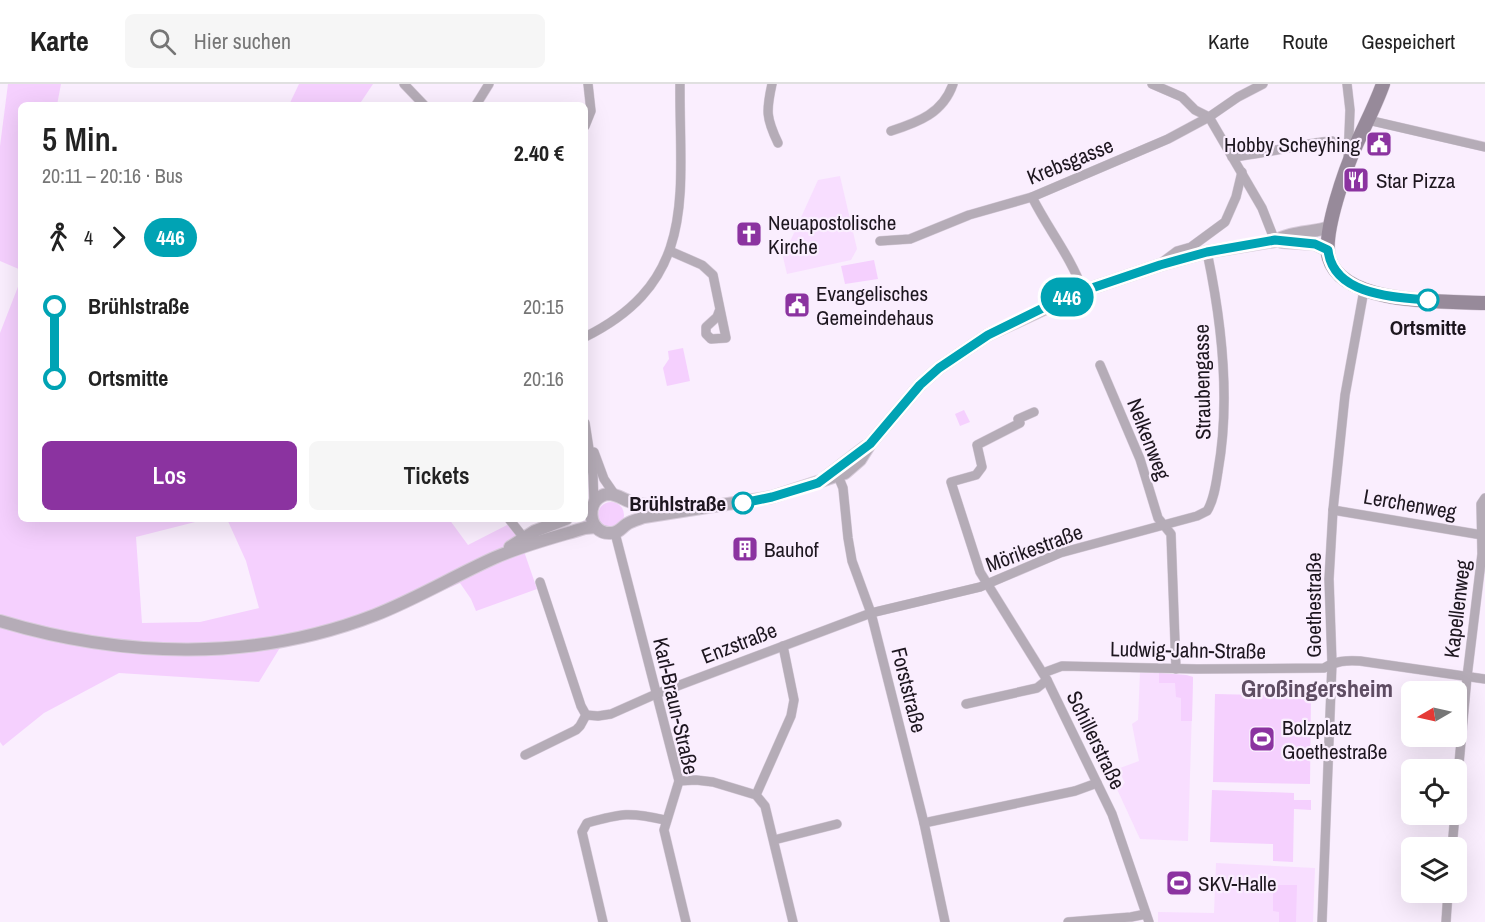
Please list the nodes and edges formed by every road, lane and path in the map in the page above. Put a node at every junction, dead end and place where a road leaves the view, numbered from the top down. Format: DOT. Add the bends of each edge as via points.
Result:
graph roads {
  1 [pos="404,84"];
  2 [pos="489,84"];
  3 [pos="588,84"];
  4 [pos="680,84"];
  5 [pos="772,84"];
  6 [pos="953,84"];
  7 [pos="1152,84"];
  8 [pos="1263,84"];
  9 [pos="1347,84"];
  10 [pos="1383,84"];
  11 [pos="421,102"];
  12 [pos="478,102"];
  13 [pos="1209,117"];
  14 [pos="588,118"];
  15 [pos="1368,120"];
  16 [pos="891,131"];
  17 [pos="1332,141"];
  18 [pos="778,143"];
  19 [pos="1485,147"];
  20 [pos="1232,158"];
  21 [pos="1348,165"];
  22 [pos="1242,172"];
  23 [pos="1032,197"];
  24 [pos="1330,227"];
  25 [pos="1275,240"];
  26 [pos="880,241"];
  27 [pos="1328,250"];
  28 [pos="670,251"];
  29 [pos="1207,252"];
  30 [pos="1160,265"];
  31 [pos="1364,290"];
  32 [pos="1083,291"];
  33 [pos="1485,303"];
  34 [pos="720,309"];
  35 [pos="588,335"];
  36 [pos="1100,365"];
  37 [pos="1034,412"];
  38 [pos="588,435"];
  39 [pos="589,439"];
  40 [pos="837,472"];
  41 [pos="620,498"];
  42 [pos="1485,498"];
  43 [pos="590,508"];
  44 [pos="694,509"];
  45 [pos="1333,510"];
  46 [pos="1207,511"];
  47 [pos="511,522"];
  48 [pos="559,522"];
  49 [pos="627,524"];
  50 [pos="1165,525"];
  51 [pos="596,527"];
  52 [pos="615,533"];
  53 [pos="1482,535"];
  54 [pos="524,538"];
  55 [pos="495,558"];
  56 [pos="540,582"];
  57 [pos="986,584"];
  58 [pos="871,613"];
  59 [pos="0,621"];
  60 [pos="783,646"];
  61 [pos="1332,663"];
  62 [pos="1176,669"];
  63 [pos="1467,677"];
  64 [pos="1485,679"];
  65 [pos="1046,680"];
  66 [pos="656,694"];
  67 [pos="966,704"];
  68 [pos="586,715"];
  69 [pos="525,755"];
  70 [pos="1459,759"];
  71 [pos="678,781"];
  72 [pos="1097,783"];
  73 [pos="756,795"];
  74 [pos="665,820"];
  75 [pos="924,823"];
  76 [pos="837,824"];
  77 [pos="774,840"];
  78 [pos="1447,903"];
  79 [pos="1147,918"];
  80 [pos="603,922"];
  81 [pos="686,922"];
  82 [pos="793,922"];
  83 [pos="945,922"];
  84 [pos="1068,922"];
  85 [pos="1322,922"];
  86 [pos="1446,922"];
  1 -- 11 [label="street"];
  2 -- 12 [label="street"];
  3 -- 14 [label="street"];
  4 -- 28 [label="street" via="680,211"];
  5 -- 18 [label="street" via="768,121"];
  6 -- 16 [label="street" via="938,110"];
  7 -- 13 [label="street"];
  8 -- 13 [label="street, Krebsgasse"];
  9 -- 21 [label="street"];
  10 -- 15 [label="main road"];
  13 -- 20 [label="street"];
  13 -- 23 [label="street, Krebsgasse" via="1136,154"];
  15 -- 19 [label="street"];
  15 -- 21 [label="main road"];
  17 -- 20 [label="street"];
  20 -- 22 [label="street"];
  21 -- 24 [label="main road"];
  22 -- 25 [label="street" via="1263,208"];
  22 -- 30 [label="street" via="1225,222"];
  23 -- 26 [label="street, Krebsgasse" via="969,215 910,239"];
  23 -- 32 [label="street"];
  24 -- 25 [label="street"];
  24 -- 27 [label="main road"];
  25 -- 27 [label="street" via="1315,244"];
  25 -- 29 [label="street"];
  27 -- 31 [label="main road" via="1338,273"];
  28 -- 34 [label="street" via="702,265 713,275"];
  28 -- 35 [label="street" via="633,306"];
  29 -- 30 [label="street"];
  29 -- 46 [label="street, Straubengasse" via="1220,320 1224,382 1223,444"];
  30 -- 32 [label="street"];
  31 -- 33 [label="main road" via="1397,297"];
  31 -- 45 [label="street, Goethestraße" via="1345,395"];
  32 -- 40 [label="street" via="1009,324 967,348 920,385 870,444"];
  36 -- 50 [label="street, Nelkenweg" via="1140,459 1158,518"];
  37 -- 57 [label="street, Schillerstraße" via="977,446 982,467 976,475 951,482"];
  38 -- 39 [label="street"];
  39 -- 41 [label="street" via="604,479"];
  39 -- 43 [label="street"];
  40 -- 44 [label="street" via="818,483 772,497"];
  40 -- 58 [label="street, Forststraße" via="843,489 852,561"];
  41 -- 43 [label="street" via="603,496"];
  41 -- 44 [label="street" via="643,505"];
  41 -- 49 [label="street" via="628,507"];
  42 -- 53 [label="street, Kapellenweg" via="1481,504"];
  43 -- 51 [label="street"];
  44 -- 49 [label="street" via="644,517"];
  45 -- 53 [label="street, Lerchenweg"];
  45 -- 61 [label="street, Goethestraße" via="1329,579"];
  46 -- 50 [label="street, Mörikestraße"];
  47 -- 54 [label="street"];
  48 -- 54 [label="street"];
  49 -- 52 [label="street"];
  50 -- 57 [label="street, Mörikestraße" via="1060,553"];
  50 -- 62 [label="street, Nelkenweg" via="1171,534"];
  51 -- 52 [label="street"];
  51 -- 55 [label="street"];
  52 -- 66 [label="street, Karl-Braun-Straße"];
  53 -- 63 [label="street, Kapellenweg"];
  54 -- 55 [label="street"];
  55 -- 59 [label="street" via="373,616 280,641 209,650 160,650 73,639"];
  56 -- 68 [label="street"];
  57 -- 58 [label="street, Mörikestraße"];
  57 -- 65 [label="street, Schillerstraße"];
  58 -- 60 [label="street, Enzstraße"];
  58 -- 75 [label="street, Forststraße"];
  60 -- 66 [label="street, Enzstraße"];
  60 -- 73 [label="street" via="794,700 791,716"];
  61 -- 62 [label="street, Ludwig-Jahn-Straße" via="1324,668"];
  61 -- 63 [label="street, Ludwig-Jahn-Straße" via="1360,661"];
  61 -- 85 [label="street, Goethestraße"];
  62 -- 65 [label="street, Ludwig-Jahn-Straße" via="1062,666"];
  63 -- 64 [label="street, Ludwig-Jahn-Straße"];
  63 -- 70 [label="street, Kapellenweg"];
  65 -- 67 [label="street, Ludwig-Jahn-Straße" via="1037,688"];
  65 -- 72 [label="street, Schillerstraße"];
  66 -- 68 [label="street, Enzstraße" via="611,714"];
  66 -- 71 [label="street, Karl-Braun-Straße"];
  68 -- 69 [label="street" via="576,730"];
  71 -- 73 [label="street" via="713,782"];
  71 -- 74 [label="street, Karl-Braun-Straße"];
  72 -- 75 [label="street"];
  72 -- 79 [label="street, Schillerstraße" via="1112,814"];
  73 -- 77 [label="street" via="765,806"];
  74 -- 80 [label="street" via="635,813 587,823 582,832"];
  74 -- 81 [label="street, Karl-Braun-Straße" via="665,842"];
  75 -- 83 [label="street, Forststraße"];
  76 -- 77 [label="street"];
  77 -- 82 [label="street"];
  78 -- 86 [label="street"];
  79 -- 84 [label="street"];
}
